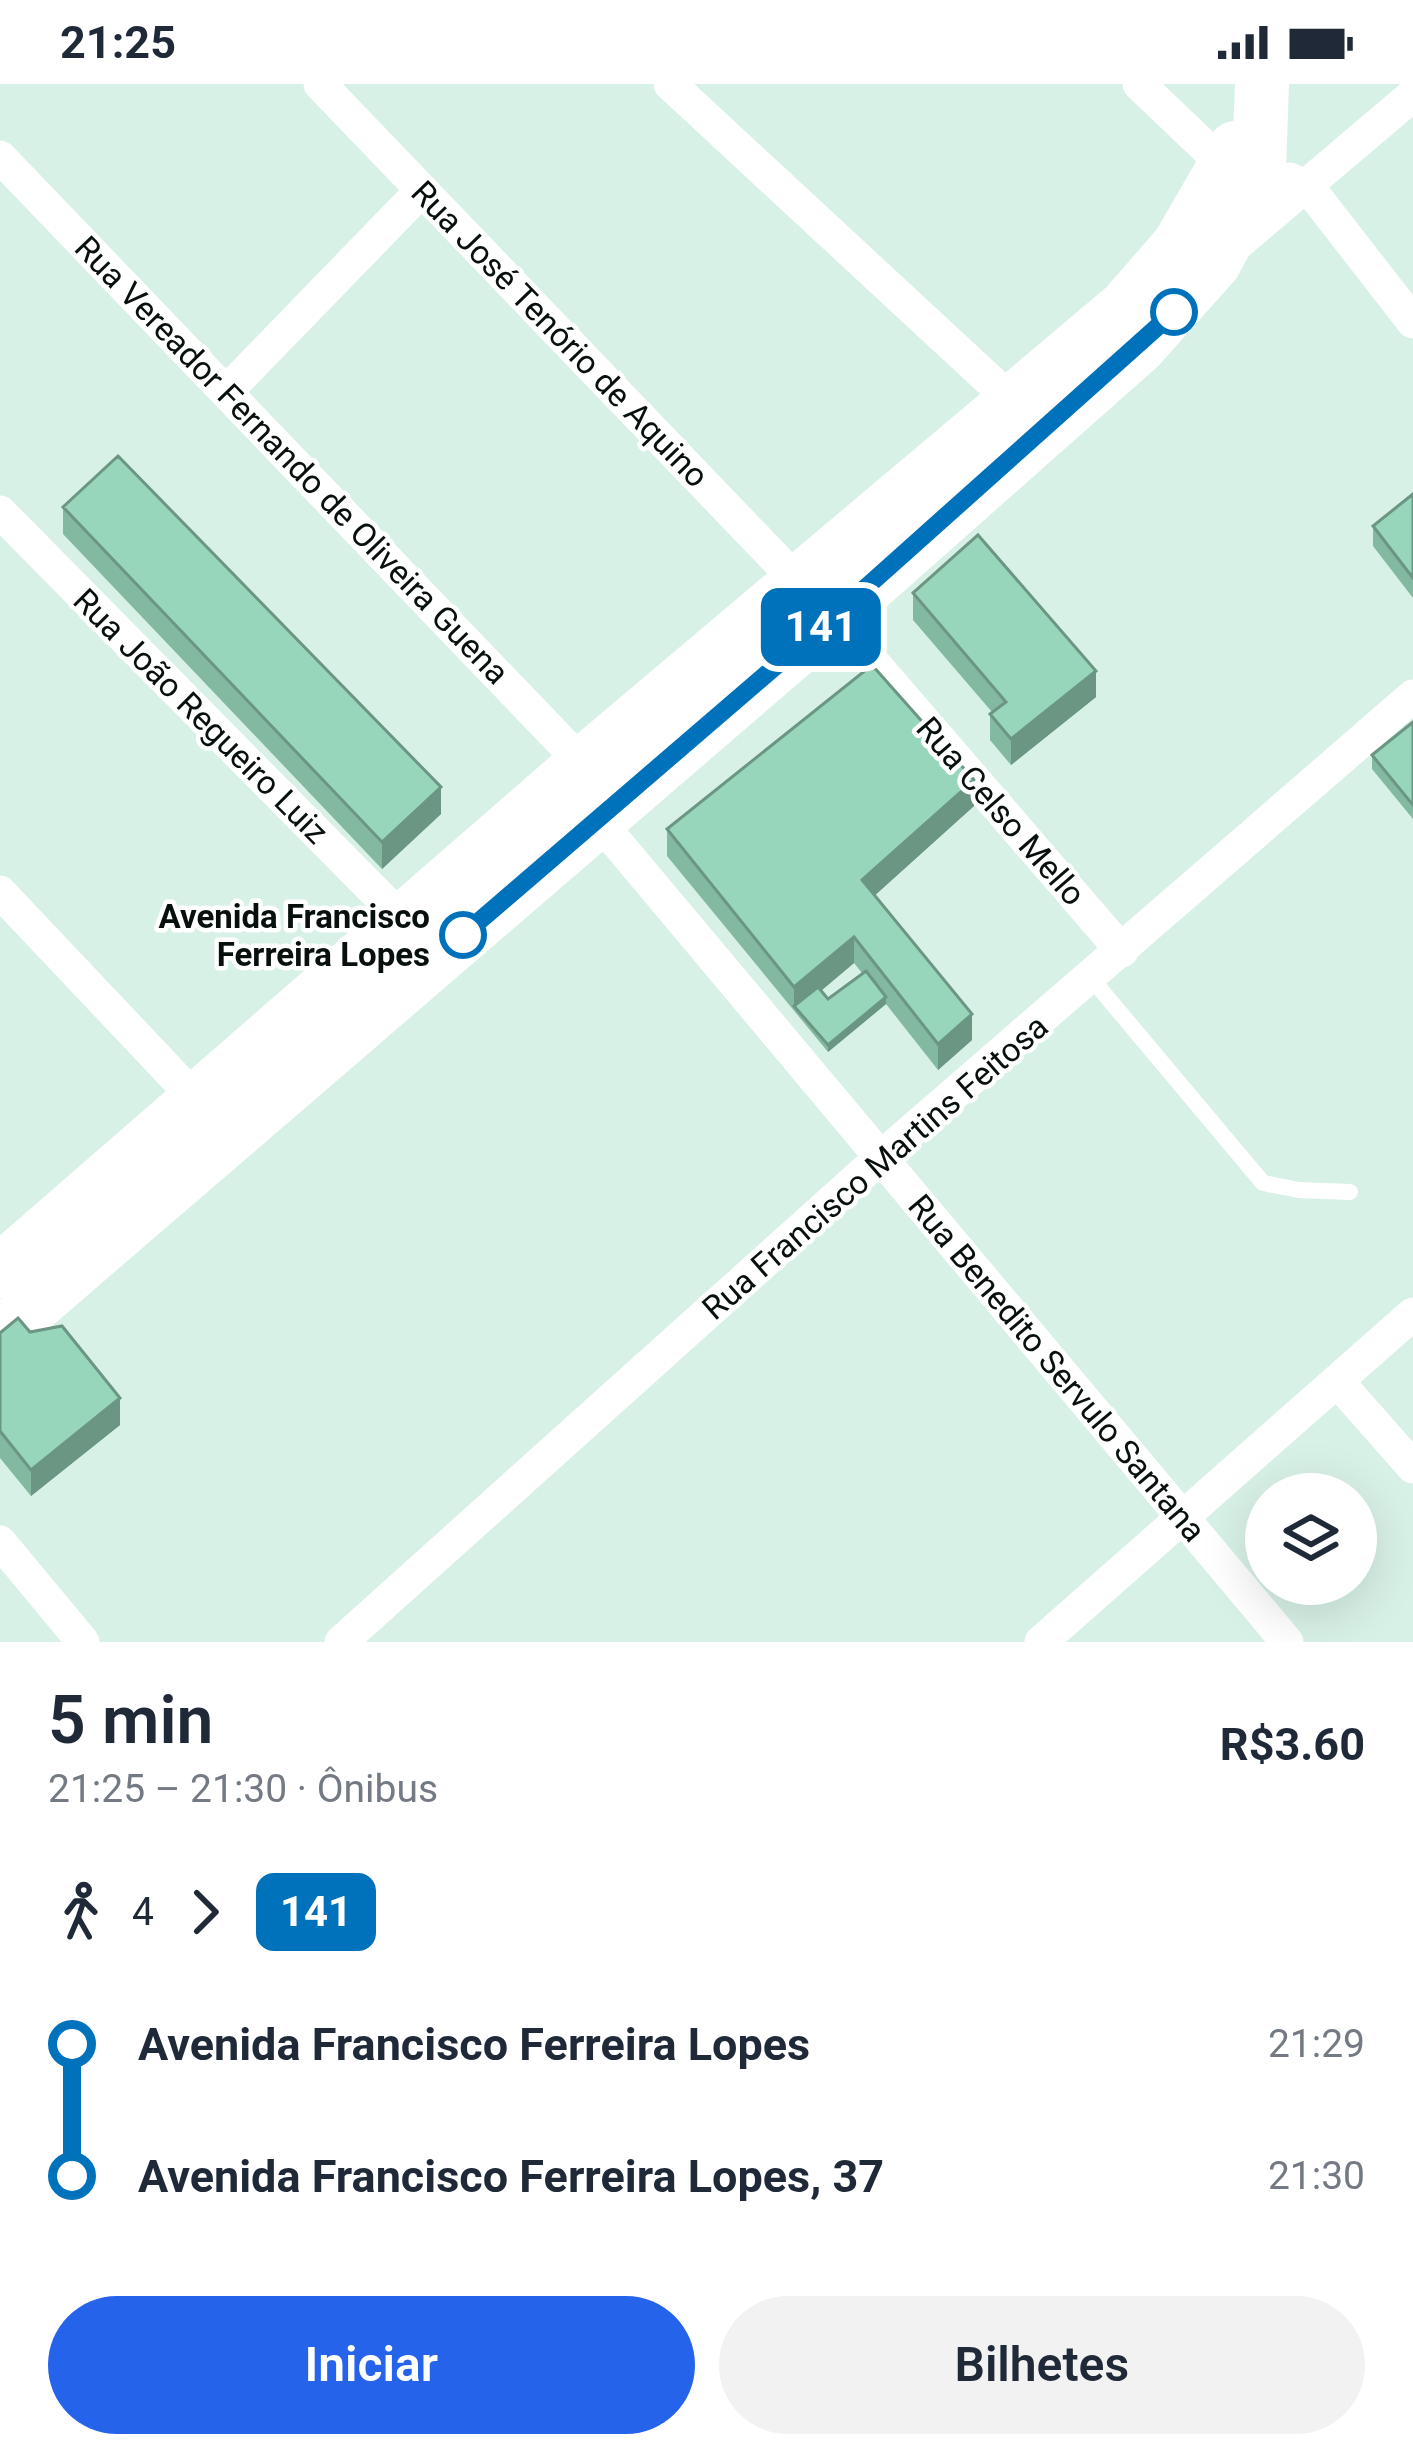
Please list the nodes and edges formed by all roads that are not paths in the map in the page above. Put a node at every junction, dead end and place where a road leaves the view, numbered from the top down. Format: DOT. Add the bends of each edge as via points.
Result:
graph roads {
  1 [pos="320,84"];
  2 [pos="670,84"];
  3 [pos="1139,84"];
  4 [pos="1261,84"];
  5 [pos="1413,94"];
  6 [pos="0,157"];
  7 [pos="1265,174"];
  8 [pos="422,190"];
  9 [pos="1413,322"];
  10 [pos="227,391"];
  11 [pos="1012,400"];
  12 [pos="0,512"];
  13 [pos="817,600"];
  14 [pos="1413,696"];
  15 [pos="583,764"];
  16 [pos="597,819"];
  17 [pos="0,892"];
  18 [pos="403,920"];
  19 [pos="1122,951"];
  20 [pos="1091,978"];
  21 [pos="214,1119"];
  22 [pos="880,1158"];
  23 [pos="1350,1192"];
  24 [pos="0,1271"];
  25 [pos="1413,1314"];
  26 [pos="0,1334"];
  27 [pos="1337,1381"];
  28 [pos="1413,1467"];
  29 [pos="1182,1516"];
  30 [pos="0,1542"];
  31 [pos="83,1642"];
  32 [pos="341,1642"];
  33 [pos="1040,1642"];
  34 [pos="1288,1642"];
  1 -- 8 [label="street, Rua José Tenório de Aquino"];
  2 -- 11 [label="street"];
  3 -- 7 [label="street"];
  4 -- 7 [label="main road"];
  5 -- 7 [label="street"];
  6 -- 10 [label="street, Rua Vereador Fernando de Oliveira Guena"];
  7 -- 9 [label="street"];
  7 -- 11 [label="main road" via="1179,244 1124,308"];
  7 -- 13 [label="main road" via="1214,263 1139,347"];
  8 -- 10 [label="street"];
  8 -- 13 [label="street, Rua José Tenório de Aquino"];
  10 -- 15 [label="street, Rua Vereador Fernando de Oliveira Guena"];
  11 -- 13 [label="main road"];
  12 -- 18 [label="street, Rua João Regueiro Luiz"];
  13 -- 15 [label="main road"];
  13 -- 16 [label="main road"];
  13 -- 19 [label="street, Rua Celso Mello"];
  14 -- 19 [label="street, Rua Francisco Martins Feitosa"];
  15 -- 18 [label="main road"];
  16 -- 21 [label="main road"];
  16 -- 22 [label="street, Rua Benedito Servulo Santana"];
  17 -- 21 [label="street"];
  18 -- 21 [label="main road"];
  19 -- 20 [label="street, Rua Francisco Martins Feitosa"];
  20 -- 22 [label="street, Rua Francisco Martins Feitosa"];
  20 -- 23 [label="lane" via="1263,1183"];
  21 -- 24 [label="main road"];
  21 -- 26 [label="main road"];
  22 -- 29 [label="street, Rua Benedito Servulo Santana"];
  22 -- 32 [label="street, Rua Francisco Martins Feitosa"];
  25 -- 27 [label="street"];
  27 -- 28 [label="street"];
  27 -- 29 [label="street"];
  29 -- 33 [label="street"];
  29 -- 34 [label="street, Rua Benedito Servulo Santana"];
  30 -- 31 [label="street"];
}
